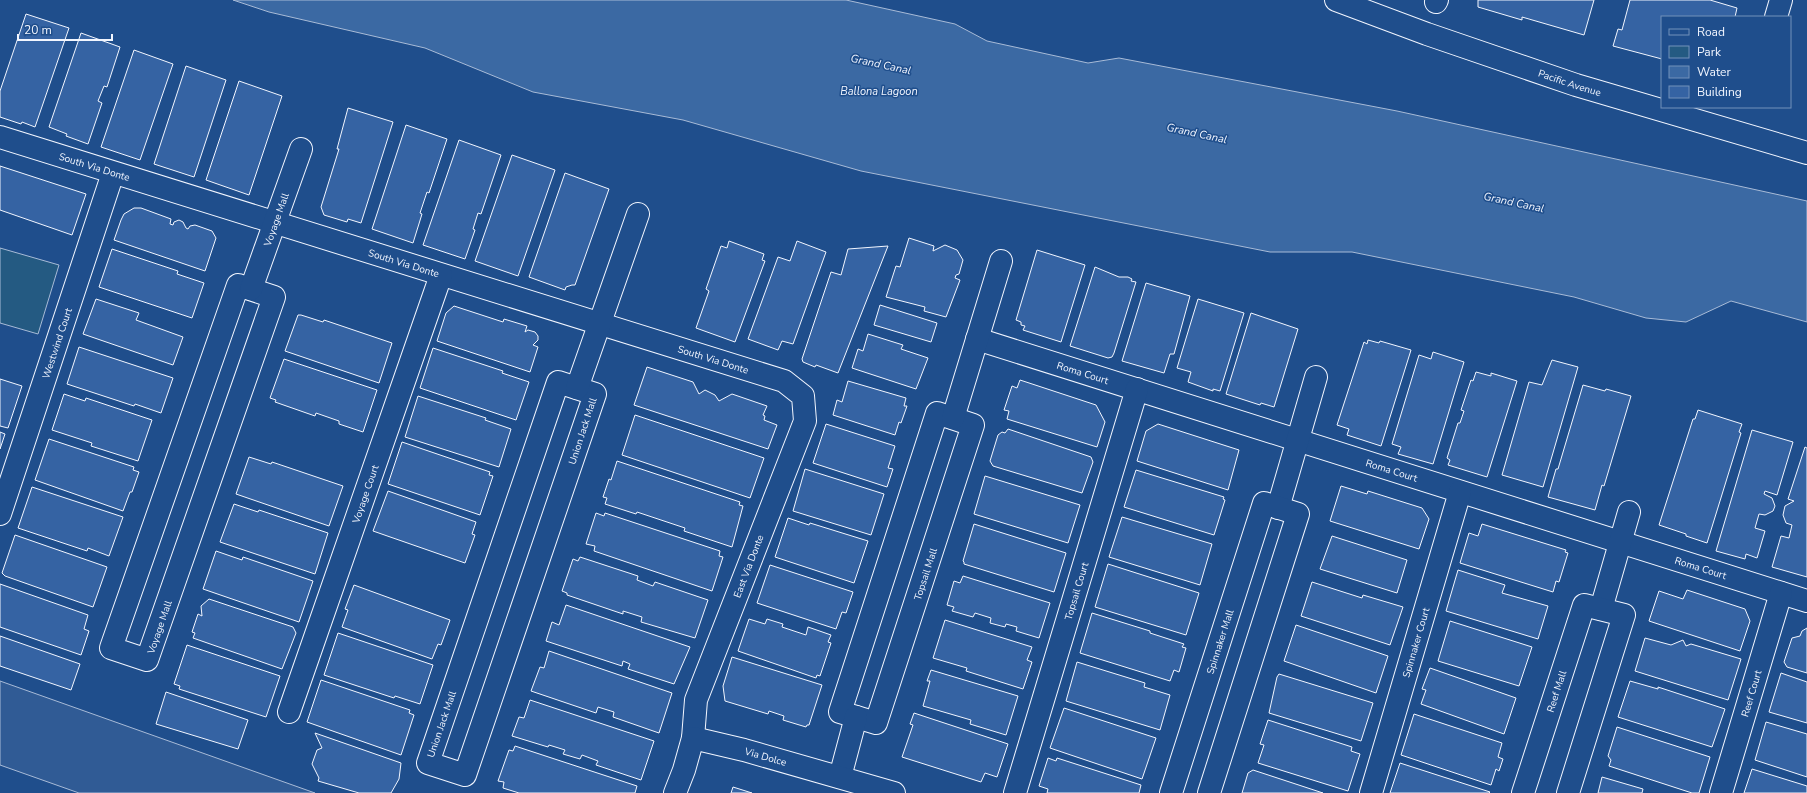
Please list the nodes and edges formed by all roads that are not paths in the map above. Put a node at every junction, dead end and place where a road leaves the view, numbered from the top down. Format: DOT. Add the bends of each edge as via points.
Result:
graph roads {
  1 [pos="1336,0"];
  2 [pos="1782,0"];
  3 [pos="1776,16"];
  4 [pos="0,137"];
  5 [pos="301,149"];
  6 [pos="1807,153"];
  7 [pos="113,173"];
  8 [pos="638,214"];
  9 [pos="275,224"];
  10 [pos="1001,262"];
  11 [pos="441,275"];
  12 [pos="251,289"];
  13 [pos="599,324"];
  14 [pos="977,339"];
  15 [pos="1316,377"];
  16 [pos="577,388"];
  17 [pos="1137,388"];
  18 [pos="803,396"];
  19 [pos="953,418"];
  20 [pos="1298,440"];
  21 [pos="1460,492"];
  22 [pos="1278,508"];
  23 [pos="1629,512"];
  24 [pos="0,514"];
  25 [pos="1619,542"];
  26 [pos="1781,593"];
  27 [pos="1807,601"];
  28 [pos="1601,609"];
  29 [pos="289,712"];
  30 [pos="856,717"];
  31 [pos="693,738"];
  32 [pos="840,778"];
  33 [pos="675,793"];
  34 [pos="894,793"];
  35 [pos="1015,793"];
  36 [pos="1171,793"];
  37 [pos="1209,793"];
  38 [pos="1371,793"];
  39 [pos="1523,793"];
  40 [pos="1568,793"];
  41 [pos="1721,793"];
  1 -- 6 [label="street, Pacific Avenue" via="1576,85"];
  2 -- 3 [label="street"];
  4 -- 7 [label="street, South Via Donte"];
  5 -- 9 [label="street, Voyage Mall"];
  7 -- 9 [label="street, South Via Donte"];
  7 -- 24 [label="street, Westwind Court"];
  8 -- 13 [label="street, Union Jack Mall"];
  9 -- 11 [label="street, South Via Donte"];
  9 -- 12 [label="street, Voyage Mall"];
  10 -- 14 [label="street"];
  11 -- 13 [label="street, South Via Donte"];
  11 -- 29 [label="street, Voyage Court"];
  12 -- 12 [label="street, Voyage Mall" via="274,297 147,660 111,648 238,285"];
  13 -- 16 [label="street, Union Jack Mall"];
  13 -- 18 [label="street, South Via Donte" via="784,381"];
  14 -- 17 [label="street, Roma Court"];
  14 -- 19 [label="street"];
  15 -- 20 [label="street"];
  16 -- 16 [label="street, Union Jack Mall" via="595,394 466,775 428,763 558,382"];
  17 -- 20 [label="street, Roma Court"];
  17 -- 35 [label="street, Topsail Court"];
  18 -- 31 [label="street, East Via Donte" via="805,421 696,700"];
  19 -- 30 [label="street, Topsail Mall" via="937,413 840,712"];
  19 -- 30 [label="street, Topsail Mall" via="973,425 876,723"];
  20 -- 21 [label="street, Roma Court"];
  20 -- 22 [label="street"];
  21 -- 25 [label="street, Roma Court"];
  21 -- 38 [label="street, Spinnaker Court"];
  22 -- 36 [label="street, Spinnaker Mall" via="1264,503"];
  22 -- 37 [label="street, Spinnaker Mall" via="1298,514"];
  23 -- 25 [label="street"];
  25 -- 26 [label="street, Roma Court"];
  25 -- 28 [label="street"];
  26 -- 27 [label="street, Roma Court"];
  26 -- 41 [label="street, Reef Court"];
  28 -- 39 [label="street, Reef Mall" via="1584,605"];
  28 -- 40 [label="street, Reef Mall" via="1624,616"];
  30 -- 32 [label="street"];
  31 -- 32 [label="street, Via Dolce"];
  31 -- 33 [label="street"];
  32 -- 34 [label="street, Via Dolce"];
}
